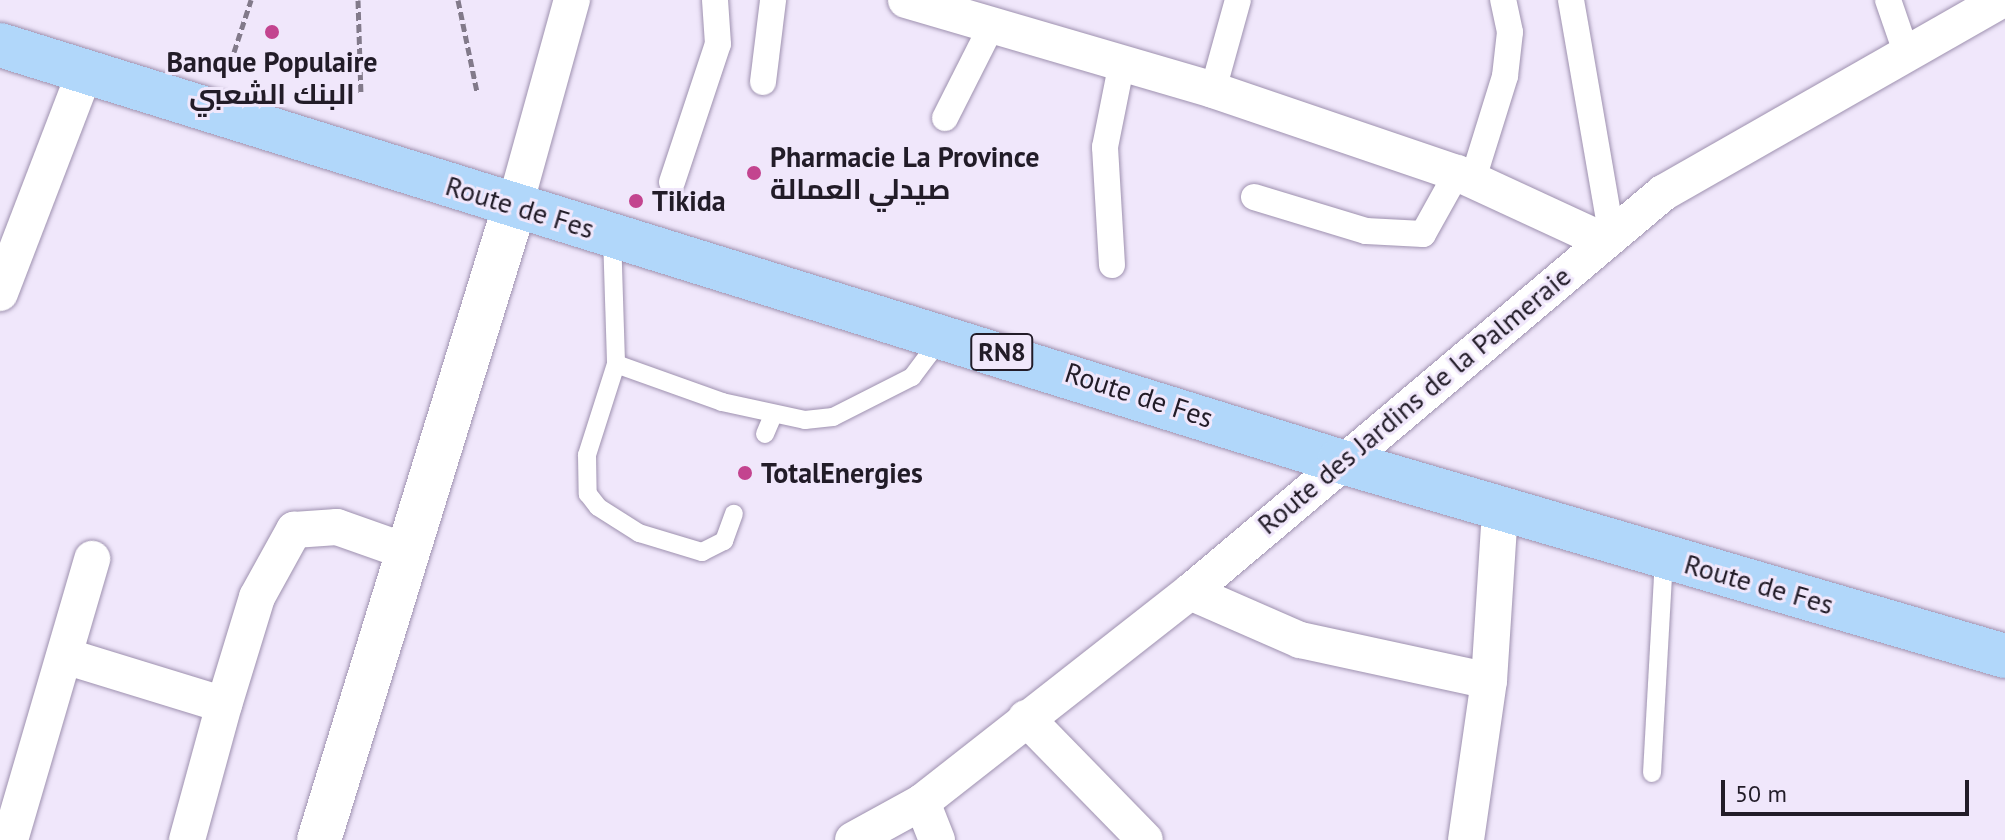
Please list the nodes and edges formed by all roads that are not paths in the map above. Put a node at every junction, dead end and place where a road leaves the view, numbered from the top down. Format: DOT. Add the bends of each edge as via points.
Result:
graph roads {
  1 [pos="572,0"];
  2 [pos="715,0"];
  3 [pos="773,0"];
  4 [pos="1238,0"];
  5 [pos="1503,0"];
  6 [pos="1571,0"];
  7 [pos="1888,0"];
  8 [pos="2002,0"];
  9 [pos="920,2"];
  10 [pos="992,25"];
  11 [pos="0,45"];
  12 [pos="1907,55"];
  13 [pos="1121,67"];
  14 [pos="85,72"];
  15 [pos="763,82"];
  16 [pos="1213,90"];
  17 [pos="945,118"];
  18 [pos="1465,176"];
  19 [pos="672,182"];
  20 [pos="1254,197"];
  21 [pos="515,205"];
  22 [pos="612,235"];
  23 [pos="1606,236"];
  24 [pos="1112,265"];
  25 [pos="0,293"];
  26 [pos="944,334"];
  27 [pos="616,364"];
  28 [pos="773,415"];
  29 [pos="765,434"];
  30 [pos="1339,461"];
  31 [pos="1500,509"];
  32 [pos="734,514"];
  33 [pos="408,552"];
  34 [pos="1664,556"];
  35 [pos="92,559"];
  36 [pos="1190,592"];
  37 [pos="65,656"];
  38 [pos="2005,656"];
  39 [pos="1489,681"];
  40 [pos="224,705"];
  41 [pos="1026,718"];
  42 [pos="1652,773"];
  43 [pos="922,802"];
  44 [pos="10,840"];
  45 [pos="187,840"];
  46 [pos="319,840"];
  47 [pos="853,840"];
  48 [pos="937,840"];
  49 [pos="1145,840"];
  50 [pos="1466,840"];
  1 -- 21 [label="street"];
  2 -- 19 [label="street" via="718,44"];
  3 -- 15 [label="street"];
  4 -- 16 [label="street"];
  5 -- 18 [label="street" via="1510,32 1505,76"];
  6 -- 23 [label="street"];
  7 -- 12 [label="street"];
  8 -- 12 [label="street, Route des Jardins de la Palmeraie"];
  9 -- 10 [label="street"];
  10 -- 13 [label="street"];
  10 -- 17 [label="street"];
  11 -- 14 [label="main road, Route de Fes / RN8"];
  12 -- 23 [label="street, Route des Jardins de la Palmeraie" via="1720,156"];
  13 -- 16 [label="street"];
  13 -- 24 [label="street" via="1105,147"];
  14 -- 21 [label="main road, Route de Fes / RN8"];
  14 -- 25 [label="street"];
  16 -- 18 [label="street"];
  18 -- 20 [label="street" via="1423,234 1366,231"];
  18 -- 23 [label="street"];
  21 -- 22 [label="main road, Route de Fes / RN8"];
  21 -- 33 [label="street"];
  22 -- 26 [label="main road, Route de Fes / RN8"];
  22 -- 27 [label="lane"];
  23 -- 30 [label="street, Route des Jardins de la Palmeraie"];
  26 -- 28 [label="lane" via="912,377 884,397 833,417"];
  26 -- 30 [label="main road, Route de Fes / RN8"];
  27 -- 28 [label="lane"];
  27 -- 32 [label="lane" via="587,455 588,494 598,507 639,533 702,552 724,541"];
  28 -- 29 [label="lane"];
  30 -- 31 [label="main road, Route de Fes / RN8"];
  30 -- 36 [label="street, Route des Jardins de la Palmeraie"];
  31 -- 34 [label="main road, Route de Fes / RN8"];
  31 -- 39 [label="street"];
  33 -- 40 [label="street" via="337,527 294,530 257,597"];
  33 -- 46 [label="street"];
  34 -- 38 [label="main road, Route de Fes / RN8"];
  34 -- 42 [label="lane"];
  35 -- 37 [label="street"];
  36 -- 39 [label="street" via="1300,640"];
  36 -- 41 [label="street, Route des Jardins de la Palmeraie"];
  37 -- 40 [label="street"];
  37 -- 44 [label="street"];
  39 -- 50 [label="street"];
  40 -- 45 [label="street"];
  41 -- 43 [label="street, Route des Jardins de la Palmeraie"];
  41 -- 49 [label="street"];
  43 -- 47 [label="street, Route des Jardins de la Palmeraie"];
  43 -- 48 [label="street"];
}
